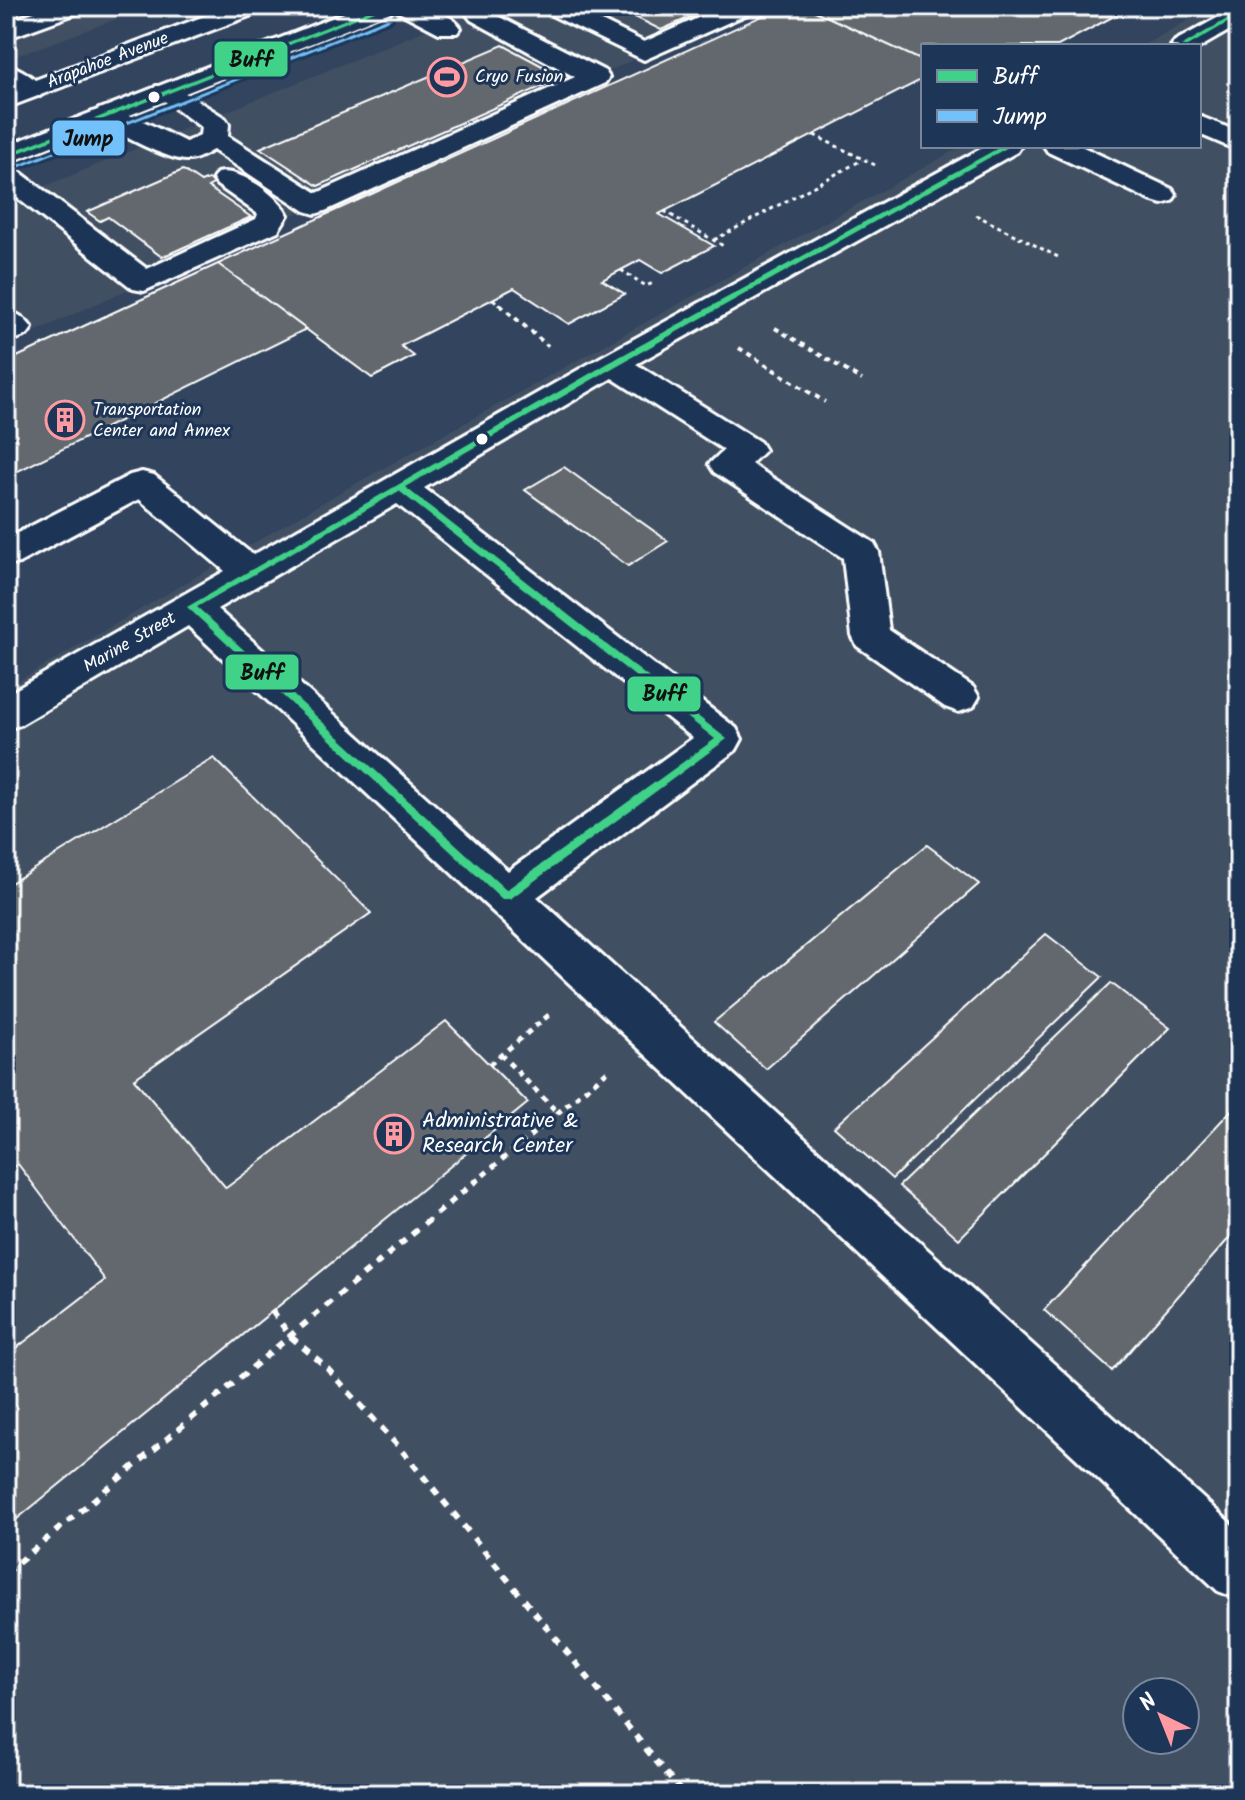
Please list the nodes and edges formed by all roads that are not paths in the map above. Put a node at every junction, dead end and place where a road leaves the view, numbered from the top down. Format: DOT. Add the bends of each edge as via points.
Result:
graph roads {
  1 [pos="74,6"];
  2 [pos="254,6"];
  3 [pos="384,6"];
  4 [pos="406,6"];
  5 [pos="552,6"];
  6 [pos="745,6"];
  7 [pos="491,11"];
  8 [pos="1239,14"];
  9 [pos="448,28"];
  10 [pos="6,31"];
  11 [pos="1187,44"];
  12 [pos="6,72"];
  13 [pos="165,92"];
  14 [pos="19,95"];
  15 [pos="109,115"];
  16 [pos="1201,125"];
  17 [pos="214,139"];
  18 [pos="1239,143"];
  19 [pos="1003,148"];
  20 [pos="1062,148"];
  21 [pos="187,152"];
  22 [pos="6,156"];
  23 [pos="6,175"];
  24 [pos="1162,195"];
  25 [pos="6,320"];
  26 [pos="6,333"];
  27 [pos="613,364"];
  28 [pos="399,487"];
  29 [pos="11,543"];
  30 [pos="251,573"];
  31 [pos="191,607"];
  32 [pos="959,697"];
  33 [pos="6,714"];
  34 [pos="506,896"];
  35 [pos="1239,1570"];
  1 -- 10 [label="street"];
  2 -- 14 [label="street, Arapahoe Avenue"];
  3 -- 13 [label="street"];
  4 -- 9 [label="street"];
  5 -- 6 [label="street" via="644,52"];
  7 -- 17 [label="street" via="596,77 315,205"];
  8 -- 11 [label="street"];
  12 -- 14 [label="street"];
  13 -- 15 [label="street"];
  13 -- 17 [label="street" via="215,124"];
  15 -- 21 [label="street"];
  15 -- 22 [label="street"];
  16 -- 18 [label="street"];
  17 -- 21 [label="street"];
  19 -- 27 [label="street, Marine Street"];
  20 -- 24 [label="street"];
  21 -- 23 [label="street" via="273,215 263,229 144,282"];
  25 -- 26 [label="street" via="16,328"];
  27 -- 28 [label="street, Marine Street"];
  27 -- 32 [label="street" via="748,450 726,464 861,552 871,636"];
  28 -- 30 [label="street, Marine Street"];
  28 -- 34 [label="street" via="722,739"];
  29 -- 30 [label="street" via="142,483"];
  30 -- 31 [label="street, Marine Street"];
  31 -- 33 [label="street, Marine Street"];
  31 -- 34 [label="street"];
  34 -- 35 [label="street"];
}
